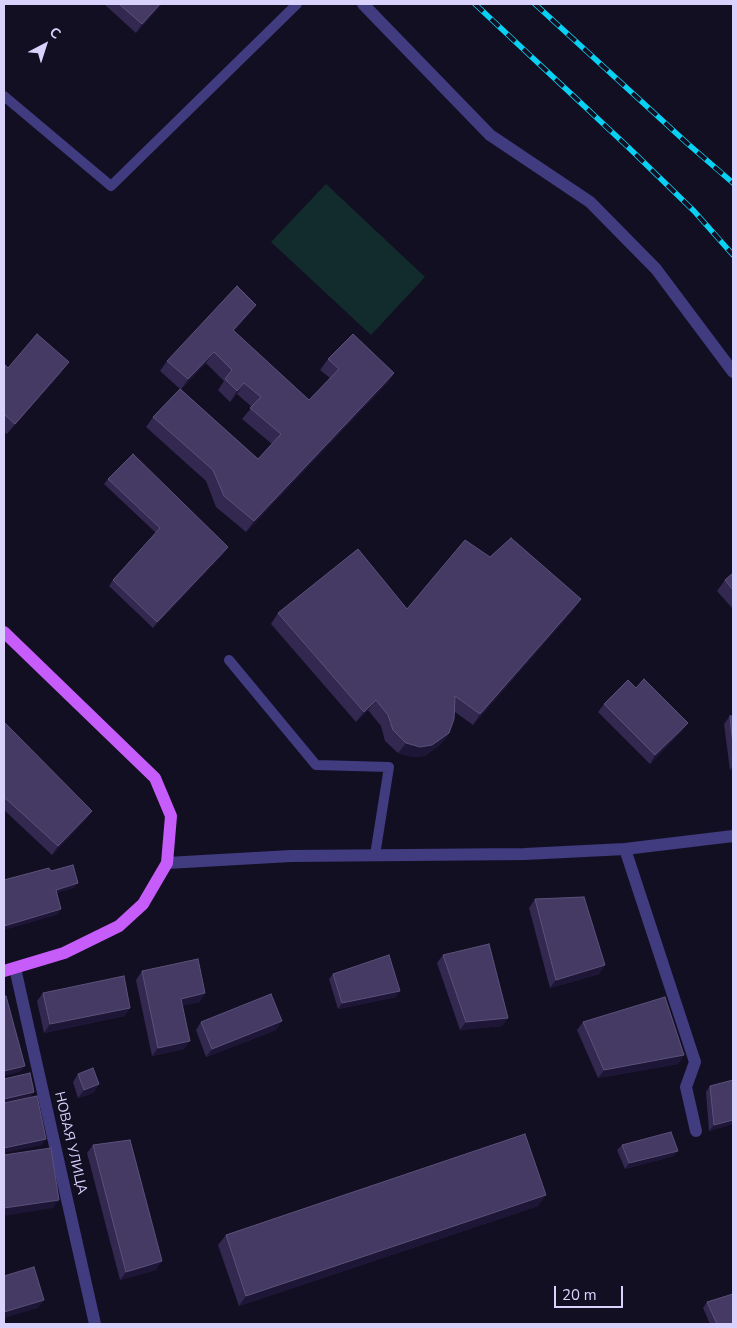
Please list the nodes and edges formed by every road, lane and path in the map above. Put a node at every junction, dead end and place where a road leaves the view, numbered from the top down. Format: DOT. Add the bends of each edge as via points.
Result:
graph roads {
  1 [pos="297,4"];
  2 [pos="363,4"];
  3 [pos="4,96"];
  4 [pos="733,372"];
  5 [pos="4,632"];
  6 [pos="229,660"];
  7 [pos="733,836"];
  8 [pos="624,849"];
  9 [pos="375,855"];
  10 [pos="167,863"];
  11 [pos="9,970"];
  12 [pos="696,1131"];
  13 [pos="95,1324"];
  1 -- 3 [label="lane" via="111,186"];
  2 -- 4 [label="street" via="490,135 590,202 656,269"];
  5 -- 10 [label="main road" via="155,778 171,816"];
  6 -- 9 [label="lane" via="316,765 388,767"];
  7 -- 8 [label="street"];
  8 -- 9 [label="street" via="524,854"];
  8 -- 12 [label="street" via="695,1062 686,1087"];
  9 -- 10 [label="street"];
  10 -- 11 [label="main road" via="143,904 119,926 64,953"];
  11 -- 13 [label="street, НОВАЯ УЛИЦА"];
}
